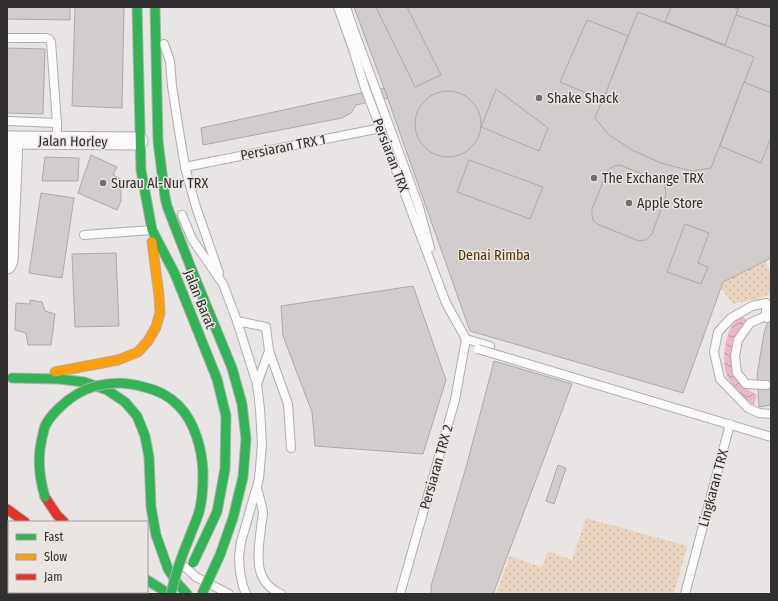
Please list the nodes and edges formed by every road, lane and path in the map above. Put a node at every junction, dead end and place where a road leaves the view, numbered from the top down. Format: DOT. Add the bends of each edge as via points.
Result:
graph roads {
  1 [pos="137,7"];
  2 [pos="154,7"];
  3 [pos="338,7"];
  4 [pos="346,7"];
  5 [pos="154,19"];
  6 [pos="7,38"];
  7 [pos="378,95"];
  8 [pos="389,106"];
  9 [pos="7,121"];
  10 [pos="57,123"];
  11 [pos="381,128"];
  12 [pos="11,140"];
  13 [pos="57,141"];
  14 [pos="140,141"];
  15 [pos="159,154"];
  16 [pos="185,167"];
  17 [pos="172,190"];
  18 [pos="177,204"];
  19 [pos="152,230"];
  20 [pos="84,235"];
  21 [pos="7,265"];
  22 [pos="223,284"];
  23 [pos="446,303"];
  24 [pos="237,321"];
  25 [pos="466,339"];
  26 [pos="490,346"];
  27 [pos="478,349"];
  28 [pos="269,351"];
  29 [pos="10,379"];
  30 [pos="257,384"];
  31 [pos="766,385"];
  32 [pos="771,414"];
  33 [pos="730,424"];
  34 [pos="771,437"];
  35 [pos="291,448"];
  36 [pos="257,487"];
  37 [pos="7,509"];
  38 [pos="25,521"];
  39 [pos="63,521"];
  40 [pos="156,535"];
  41 [pos="148,581"];
  42 [pos="170,594"];
  43 [pos="177,594"];
  44 [pos="187,594"];
  45 [pos="202,594"];
  46 [pos="229,594"];
  47 [pos="246,594"];
  48 [pos="281,594"];
  49 [pos="400,594"];
  50 [pos="685,594"];
  1 -- 14 [label="street, Jalan Barat"];
  2 -- 5 [label="street, Jalan Barat"];
  3 -- 11 [label="lane, Persiaran TRX"];
  4 -- 7 [label="lane, Persiaran TRX"];
  5 -- 15 [label="street, Jalan Barat"];
  5 -- 16 [label="lane" via="170,61"];
  6 -- 10 [label="lane" via="46,38 51,42"];
  7 -- 8 [label="lane"];
  7 -- 23 [label="lane, Persiaran TRX" via="420,199"];
  9 -- 10 [label="lane"];
  10 -- 13 [label="lane"];
  11 -- 16 [label="lane, Persiaran TRX 1"];
  11 -- 23 [label="lane, Persiaran TRX"];
  12 -- 13 [label="street, Jalan Horley"];
  12 -- 21 [label="street"];
  13 -- 14 [label="street, Jalan Horley"];
  14 -- 19 [label="street, Jalan Barat" via="141,170"];
  15 -- 17 [label="lane"];
  15 -- 45 [label="street, Jalan Barat, bridge" via="167,206 232,368 242,404 246,439 243,477 233,518"];
  16 -- 22 [label="lane"];
  18 -- 22 [label="lane" via="192,239"];
  19 -- 20 [label="lane"];
  19 -- 29 [label="street" via="160,313 154,332 138,352 118,360"];
  19 -- 43 [label="street, Jalan Barat, bridge" via="175,274 217,379 226,416 225,468 217,512"];
  22 -- 24 [label="lane"];
  23 -- 25 [label="lane, Persiaran TRX"];
  24 -- 28 [label="lane" via="266,327"];
  24 -- 30 [label="lane"];
  25 -- 26 [label="lane"];
  25 -- 49 [label="lane, Persiaran TRX 2" via="455,400"];
  27 -- 33 [label="lane, bridge"];
  28 -- 30 [label="lane"];
  28 -- 35 [label="lane" via="288,404"];
  29 -- 40 [label="street" via="59,378 84,382 107,390 125,402 137,416 149,457 151,507"];
  30 -- 36 [label="lane" via="262,444"];
  31 -- 32 [label="lane" via="746,384 737,373 736,356 738,340 750,323 767,317 766,303 752,306 731,318 718,332 714,352 720,379 748,408 759,413"];
  33 -- 34 [label="lane, bridge"];
  33 -- 50 [label="lane, Lingkaran TRX, bridge"];
  36 -- 47 [label="lane" via="239,557"];
  36 -- 48 [label="lane" via="263,512 258,550 260,574 266,584"];
  37 -- 38 [label="street"];
  39 -- 42 [label="street, bridge" via="45,497 38,468 45,428 56,410 83,390 111,382 143,386 171,399 193,426 203,472 200,508"];
  40 -- 44 [label="street" via="168,569"];
  40 -- 46 [label="lane" via="173,556 196,577"];
  41 -- 42 [label="street"];
}
